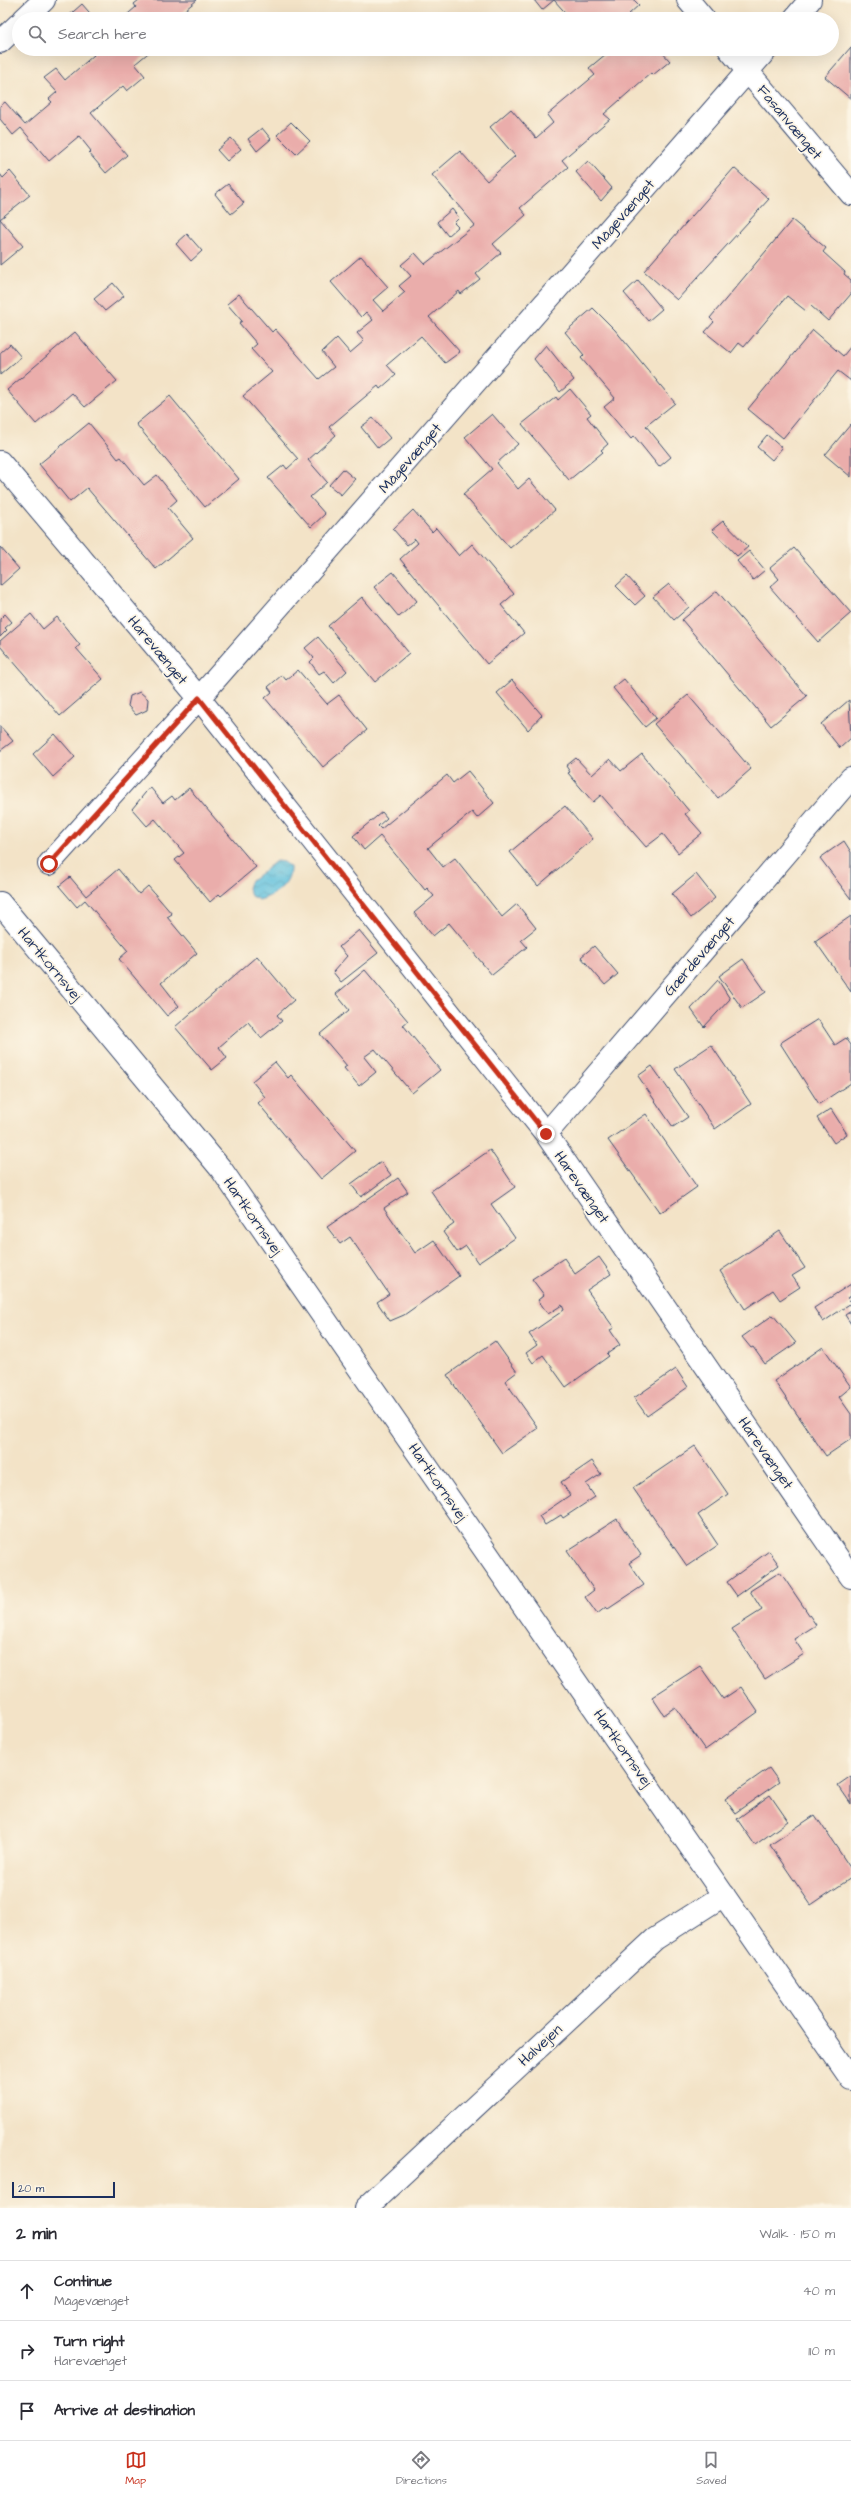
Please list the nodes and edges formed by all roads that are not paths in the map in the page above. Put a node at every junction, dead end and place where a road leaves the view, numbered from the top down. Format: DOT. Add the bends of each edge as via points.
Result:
graph roads {
  1 [pos="44,0"];
  2 [pos="688,0"];
  3 [pos="810,0"];
  4 [pos="31,12"];
  5 [pos="698,12"];
  6 [pos="800,12"];
  7 [pos="12,31"];
  8 [pos="0,42"];
  9 [pos="735,56"];
  10 [pos="761,56"];
  11 [pos="748,71"];
  12 [pos="851,194"];
  13 [pos="0,462"];
  14 [pos="199,698"];
  15 [pos="851,778"];
  16 [pos="49,864"];
  17 [pos="0,903"];
  18 [pos="546,1134"];
  19 [pos="851,1577"];
  20 [pos="724,1894"];
  21 [pos="851,2079"];
  22 [pos="366,2208"];
  1 -- 4 [label="street"];
  2 -- 5 [label="street"];
  3 -- 6 [label="street"];
  7 -- 8 [label="street"];
  9 -- 11 [label="street, Fasanvænget"];
  10 -- 11 [label="street, Mågevænget"];
  11 -- 12 [label="street, Fasanvænget"];
  11 -- 14 [label="street, Mågevænget"];
  13 -- 14 [label="street, Harevænget"];
  14 -- 16 [label="street, Mågevænget"];
  14 -- 18 [label="street, Harevænget"];
  15 -- 18 [label="street, Gærdevænget"];
  17 -- 20 [label="street, Hartkornsvej" via="221,1169"];
  18 -- 19 [label="street, Harevænget"];
  20 -- 21 [label="street, Hartkornsvej"];
  20 -- 22 [label="street, Halvejen" via="655,1939"];
}
